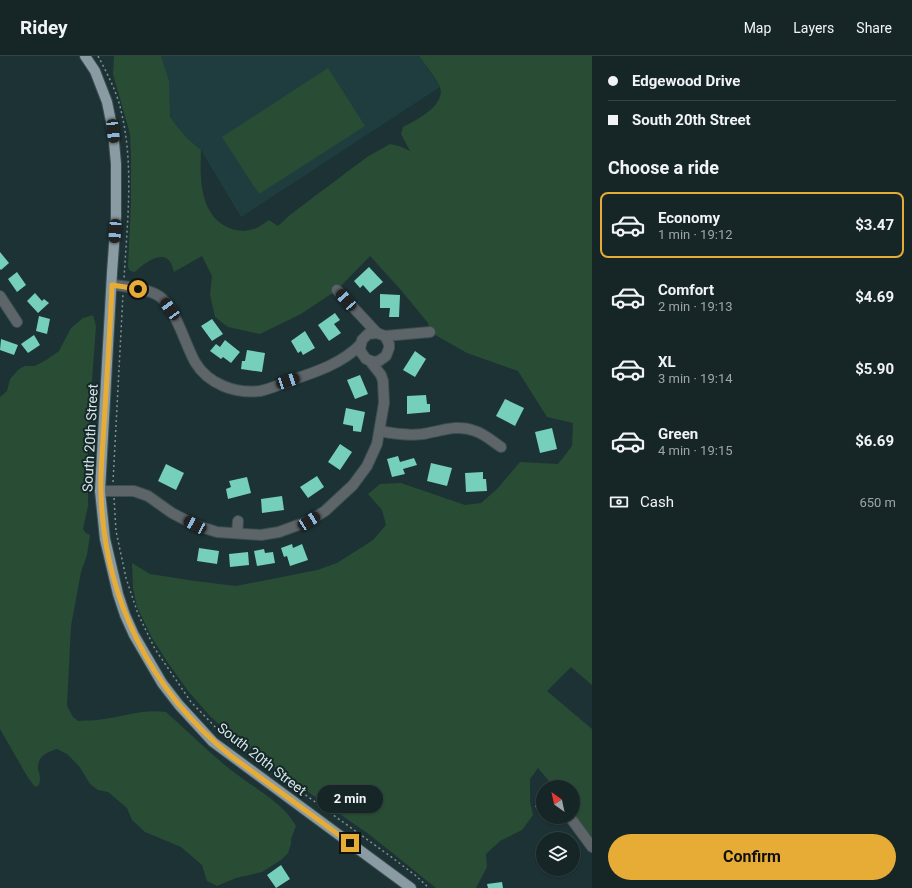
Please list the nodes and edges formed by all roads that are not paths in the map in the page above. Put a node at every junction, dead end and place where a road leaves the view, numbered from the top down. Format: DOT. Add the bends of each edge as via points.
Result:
graph roads {
  1 [pos="85,56"];
  2 [pos="112,285"];
  3 [pos="337,290"];
  4 [pos="0,296"];
  5 [pos="355,310"];
  6 [pos="17,322"];
  7 [pos="430,332"];
  8 [pos="381,334"];
  9 [pos="411,334"];
  10 [pos="361,342"];
  11 [pos="387,354"];
  12 [pos="368,360"];
  13 [pos="339,361"];
  14 [pos="383,381"];
  15 [pos="380,431"];
  16 [pos="501,448"];
  17 [pos="100,491"];
  18 [pos="238,521"];
  19 [pos="237,533"];
  20 [pos="575,824"];
  21 [pos="592,847"];
  22 [pos="411,888"];
  1 -- 2 [label="main road, South 20th Street" via="95,71 107,102 113,131 116,217"];
  2 -- 13 [label="street" via="159,296 175,315 203,379 233,390 262,390"];
  2 -- 17 [label="main road, South 20th Street"];
  3 -- 5 [label="street"];
  4 -- 6 [label="street"];
  5 -- 8 [label="street"];
  5 -- 10 [label="street" via="363,333"];
  7 -- 9 [label="street"];
  8 -- 9 [label="street"];
  8 -- 10 [label="street" via="368,334"];
  8 -- 11 [label="street" via="389,344"];
  9 -- 11 [label="street"];
  10 -- 12 [label="street" via="361,352"];
  10 -- 13 [label="street" via="352,354"];
  11 -- 12 [label="street" via="379,361"];
  11 -- 14 [label="street"];
  12 -- 13 [label="street" via="352,358"];
  12 -- 14 [label="street" via="377,369"];
  14 -- 15 [label="street" via="384,403"];
  15 -- 16 [label="street" via="404,435 457,428 475,430"];
  15 -- 19 [label="street" via="367,466 353,485 325,511 309,521 279,532 261,535"];
  17 -- 19 [label="street" via="134,491 148,496 195,525 217,532"];
  17 -- 22 [label="main road, South 20th Street" via="105,539 118,594 134,635 166,689 225,751"];
  18 -- 19 [label="street"];
  20 -- 21 [label="street"];
}
